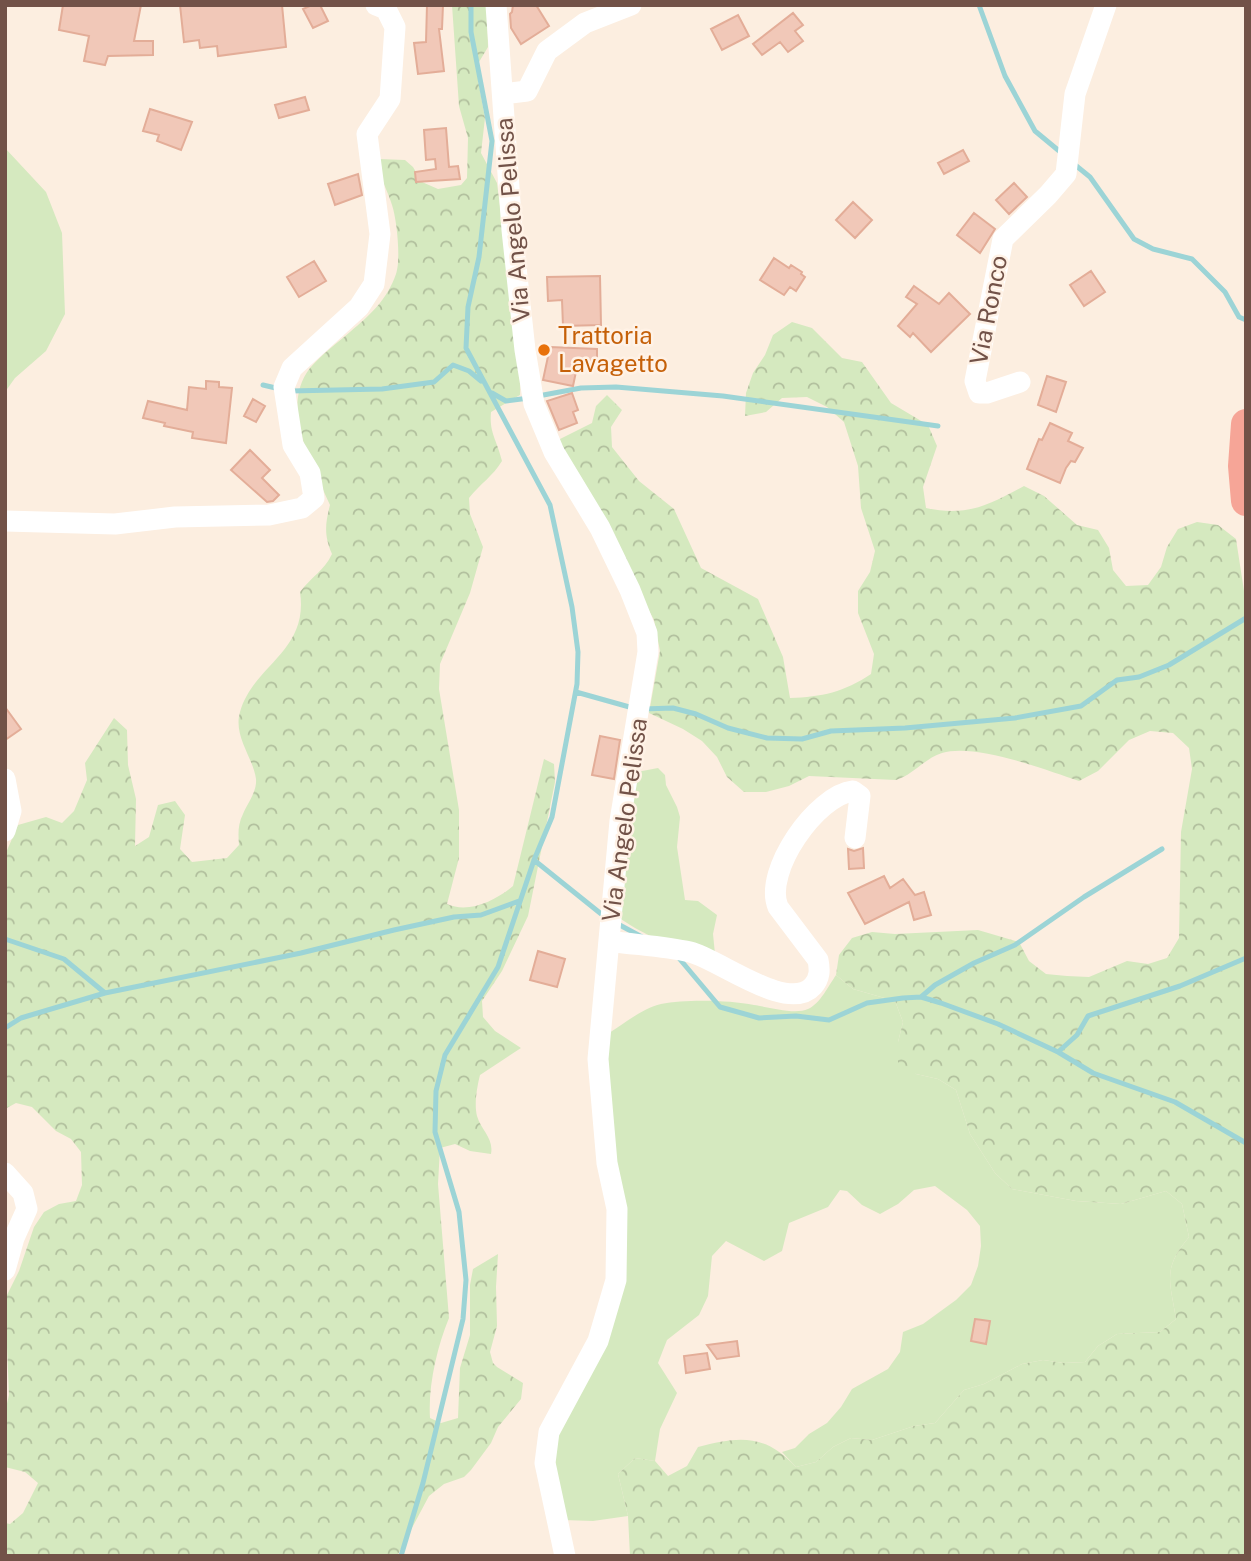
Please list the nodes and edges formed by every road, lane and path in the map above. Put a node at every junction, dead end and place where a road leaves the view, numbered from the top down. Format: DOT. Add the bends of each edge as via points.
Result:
graph roads {
  1 [pos="376,5"];
  2 [pos="496,5"];
  3 [pos="631,5"];
  4 [pos="1106,5"];
  5 [pos="503,94"];
  6 [pos="1020,382"];
  7 [pos="1246,424"];
  8 [pos="1246,501"];
  9 [pos="5,521"];
  10 [pos="5,779"];
  11 [pos="5,831"];
  12 [pos="856,838"];
  13 [pos="609,941"];
  14 [pos="5,1172"];
  15 [pos="5,1270"];
  16 [pos="565,1556"];
  1 -- 9 [label="street" via="386,9 395,27 390,99 367,134 380,234 374,284 359,307 292,368 284,387 293,445 310,473 314,498 302,508 269,515 115,523"];
  2 -- 5 [label="street, Via Angelo Pelissa"];
  3 -- 5 [label="street, Via Angelo Pelissa" via="584,23 547,51 527,91"];
  4 -- 6 [label="street, Via Ronco" via="1075,94 1066,174 1003,239 975,381 979,393"];
  5 -- 13 [label="street, Via Angelo Pelissa" via="512,230 534,404 554,452 600,528 647,633 648,652 620,821"];
  7 -- 8 [label="highway"];
  10 -- 11 [label="street" via="11,811"];
  12 -- 13 [label="street" via="860,796 853,790 823,807 801,831 777,879 774,897 778,907 818,960 820,970 811,988 785,994 688,951"];
  13 -- 16 [label="street, Via Angelo Pelissa" via="599,1085 617,1209 616,1280 598,1341 557,1415 546,1447 545,1463"];
  14 -- 15 [label="street" via="23,1193 27,1209"];
}
